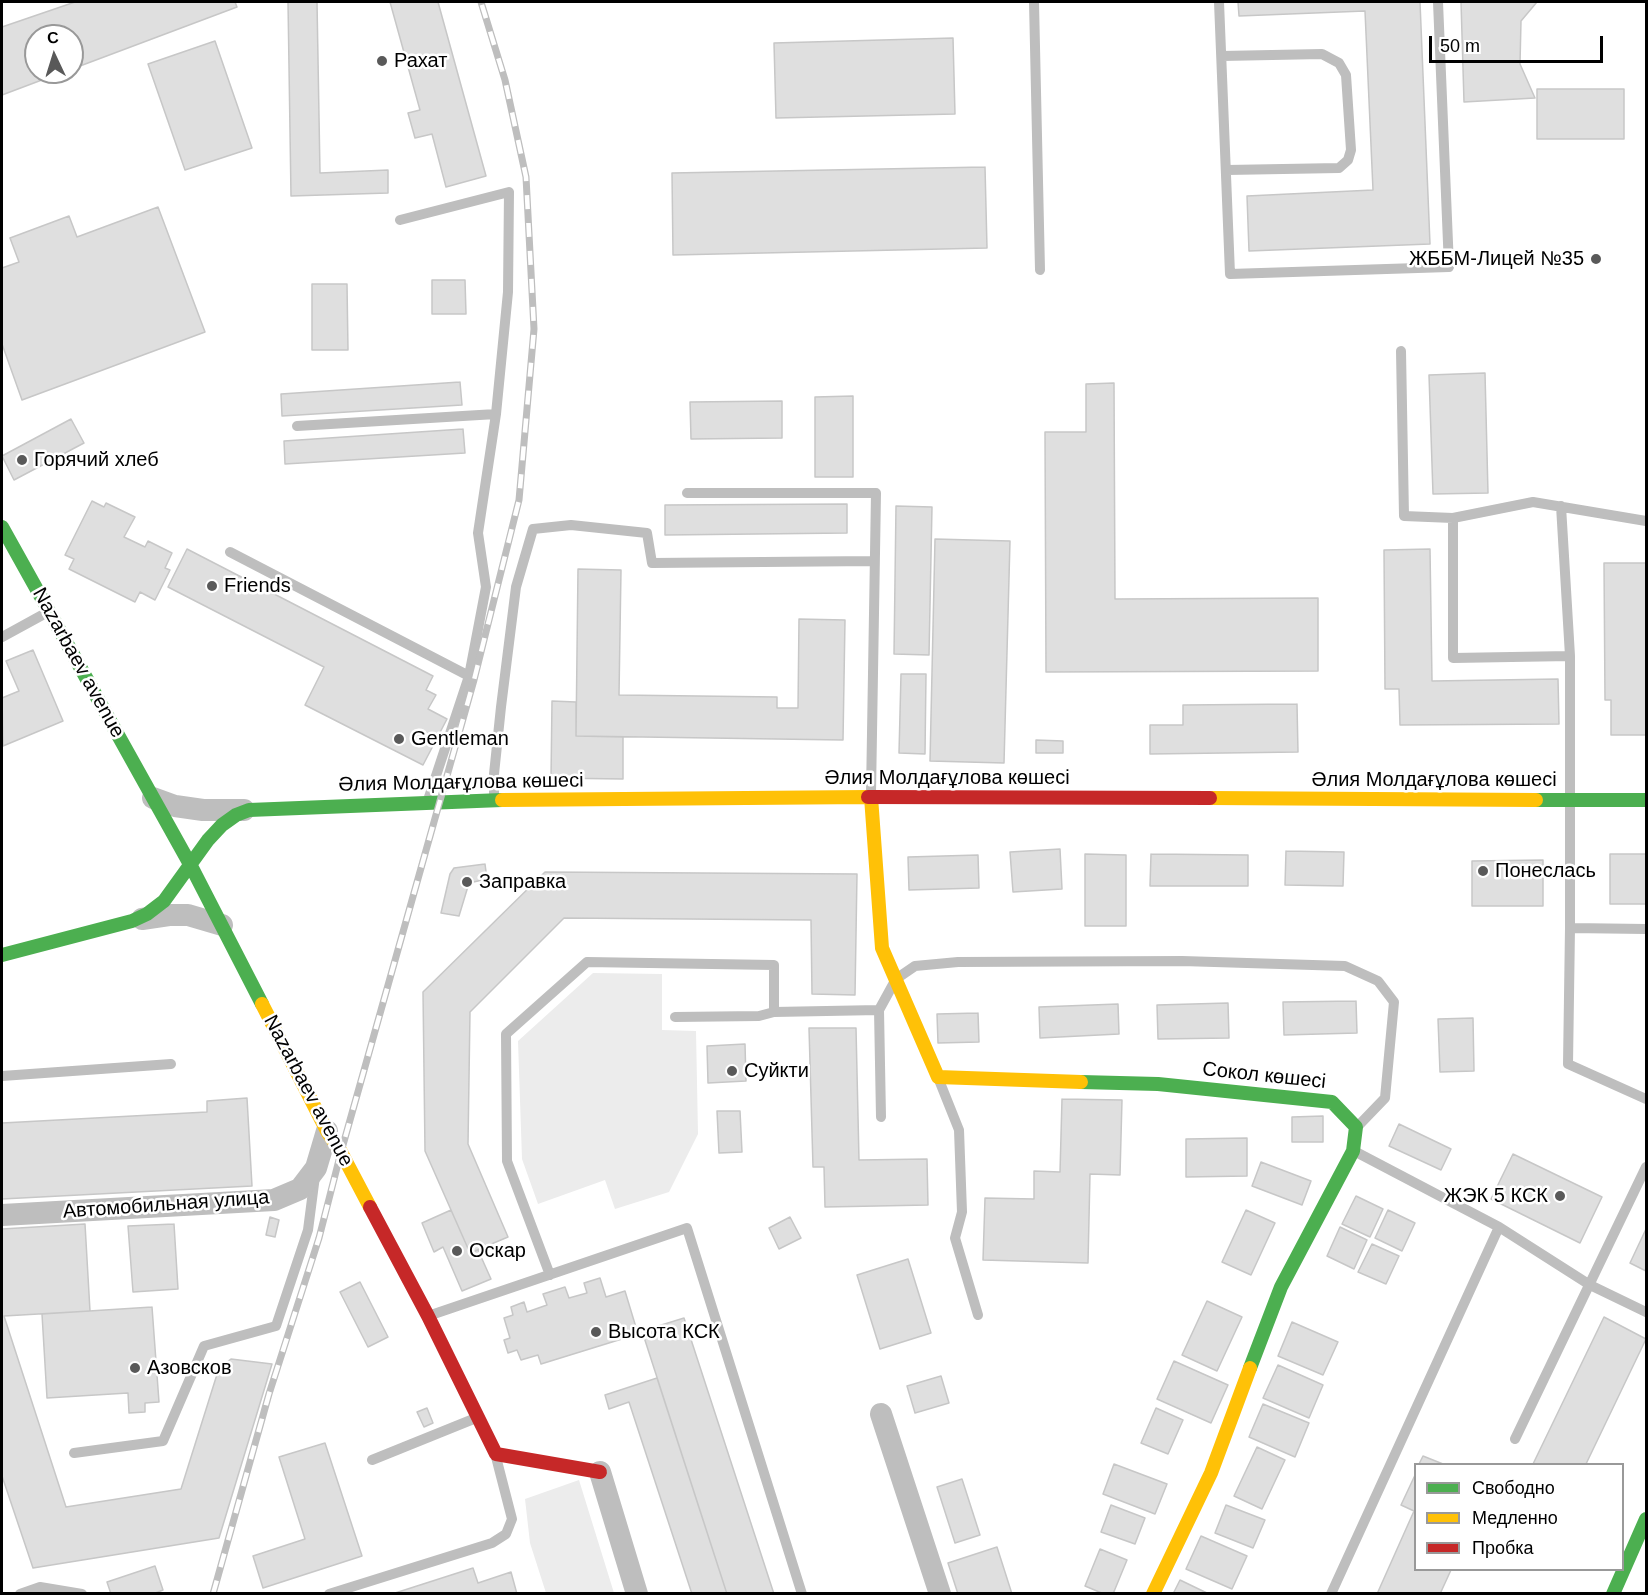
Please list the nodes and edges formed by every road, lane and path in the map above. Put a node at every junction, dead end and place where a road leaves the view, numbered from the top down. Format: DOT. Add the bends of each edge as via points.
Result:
graph roads {
  1 [pos="1034,2"];
  2 [pos="1219,2"];
  3 [pos="1438,2"];
  4 [pos="1222,56"];
  5 [pos="1227,170"];
  6 [pos="400,219"];
  7 [pos="1040,270"];
  8 [pos="1401,351"];
  9 [pos="496,414"];
  10 [pos="297,426"];
  11 [pos="687,493"];
  12 [pos="1561,506"];
  13 [pos="1454,518"];
  14 [pos="1647,521"];
  15 [pos="2,526"];
  16 [pos="230,552"];
  17 [pos="874,561"];
  18 [pos="49,611"];
  19 [pos="2,637"];
  20 [pos="1570,656"];
  21 [pos="469,676"];
  22 [pos="871,797"];
  23 [pos="153,798"];
  24 [pos="494,800"];
  25 [pos="1571,800"];
  26 [pos="1647,800"];
  27 [pos="428,801"];
  28 [pos="249,810"];
  29 [pos="191,866"];
  30 [pos="132,921"];
  31 [pos="222,925"];
  32 [pos="1570,928"];
  33 [pos="1647,929"];
  34 [pos="2,955"];
  35 [pos="896,979"];
  36 [pos="879,1010"];
  37 [pos="774,1012"];
  38 [pos="675,1017"];
  39 [pos="171,1064"];
  40 [pos="2,1076"];
  41 [pos="938,1077"];
  42 [pos="1647,1099"];
  43 [pos="881,1117"];
  44 [pos="1356,1127"];
  45 [pos="327,1131"];
  46 [pos="1353,1151"];
  47 [pos="1647,1167"];
  48 [pos="316,1168"];
  49 [pos="2,1215"];
  50 [pos="1499,1227"];
  51 [pos="550,1275"];
  52 [pos="1590,1285"];
  53 [pos="1647,1312"];
  54 [pos="978,1315"];
  55 [pos="428,1316"];
  56 [pos="881,1414"];
  57 [pos="477,1418"];
  58 [pos="1515,1439"];
  59 [pos="74,1453"];
  60 [pos="496,1454"];
  61 [pos="372,1460"];
  62 [pos="600,1472"];
  63 [pos="1647,1519"];
  64 [pos="1624,1568"];
  65 [pos="1622,1571"];
  66 [pos="20,1593"];
  67 [pos="82,1593"];
  68 [pos="330,1593"];
  69 [pos="637,1593"];
  70 [pos="802,1593"];
  71 [pos="940,1593"];
  72 [pos="1153,1593"];
  73 [pos="1331,1593"];
  74 [pos="1612,1593"];
  1 -- 7 [label="lane"];
  2 -- 4 [label="lane"];
  3 -- 5 [label="lane" via="1449,267 1230,274"];
  4 -- 5 [label="lane"];
  4 -- 5 [label="lane" via="1322,54 1339,63 1346,75 1351,150 1348,160 1339,168"];
  6 -- 9 [label="lane" via="509,192 508,292"];
  8 -- 13 [label="lane" via="1404,516"];
  9 -- 10 [label="lane"];
  9 -- 21 [label="lane" via="477,533 486,587"];
  11 -- 17 [label="lane" via="876,493"];
  12 -- 13 [label="lane" via="1533,502"];
  12 -- 14 [label="lane"];
  12 -- 20 [label="lane"];
  13 -- 20 [label="lane" via="1453,658"];
  15 -- 18 [label="street, Nazarbaev avenue"];
  16 -- 21 [label="lane"];
  17 -- 22 [label="lane"];
  17 -- 24 [label="lane" via="652,563 647,533 571,525 533,530 516,587"];
  18 -- 19 [label="lane"];
  18 -- 23 [label="street, Nazarbaev avenue"];
  20 -- 25 [label="lane"];
  21 -- 27 [label="lane"];
  22 -- 24 [label="street, Әлия Молдағұлова көшесі"];
  22 -- 25 [label="street, Әлия Молдағұлова көшесі"];
  22 -- 35 [label="street" via="882,948"];
  23 -- 28 [label="street" via="203,810"];
  23 -- 29 [label="street, Nazarbaev avenue"];
  24 -- 27 [label="street, Әлия Молдағұлова көшесі"];
  25 -- 26 [label="street, Әлия Молдағұлова көшесі"];
  25 -- 32 [label="lane"];
  27 -- 28 [label="street, Әлия Молдағұлова көшесі"];
  28 -- 29 [label="street" via="222,825"];
  29 -- 30 [label="street" via="157,908"];
  29 -- 31 [label="street, Nazarbaev avenue"];
  30 -- 31 [label="street" via="188,915"];
  30 -- 34 [label="street"];
  31 -- 45 [label="street, Nazarbaev avenue"];
  32 -- 33 [label="lane"];
  32 -- 42 [label="lane" via="1568,1064"];
  35 -- 36 [label="lane"];
  35 -- 41 [label="street"];
  35 -- 44 [label="lane" via="915,966 958,962 1182,960 1345,966 1378,981 1394,1002 1385,1098"];
  36 -- 37 [label="lane"];
  36 -- 43 [label="lane"];
  37 -- 38 [label="lane" via="759,1016"];
  37 -- 51 [label="lane" via="774,965 586,962 506,1034 507,1161"];
  39 -- 40 [label="lane"];
  41 -- 44 [label="street, Сокол көшесі" via="1158,1084 1332,1102"];
  41 -- 54 [label="lane" via="959,1130 962,1212 955,1238"];
  44 -- 46 [label="street"];
  45 -- 48 [label="street, Автомобильная улица"];
  45 -- 55 [label="street, Nazarbaev avenue"];
  46 -- 50 [label="lane"];
  46 -- 72 [label="street" via="1281,1287 1211,1473"];
  47 -- 52 [label="lane"];
  48 -- 49 [label="street, Автомобильная улица" via="300,1189 274,1200"];
  48 -- 59 [label="lane" via="308,1230 276,1326 204,1346 163,1441"];
  50 -- 52 [label="lane"];
  50 -- 73 [label="lane"];
  51 -- 55 [label="lane"];
  51 -- 70 [label="lane" via="687,1228"];
  52 -- 53 [label="lane"];
  52 -- 58 [label="lane"];
  55 -- 57 [label="street, Nazarbaev avenue"];
  56 -- 71 [label="street"];
  57 -- 60 [label="street, Nazarbaev avenue"];
  57 -- 61 [label="lane"];
  60 -- 62 [label="street"];
  60 -- 68 [label="lane" via="512,1519 506,1534 492,1543"];
  62 -- 69 [label="street"];
  63 -- 64 [label="street"];
  65 -- 74 [label="street"];
  66 -- 67 [label="lane" via="40,1587"];
}
